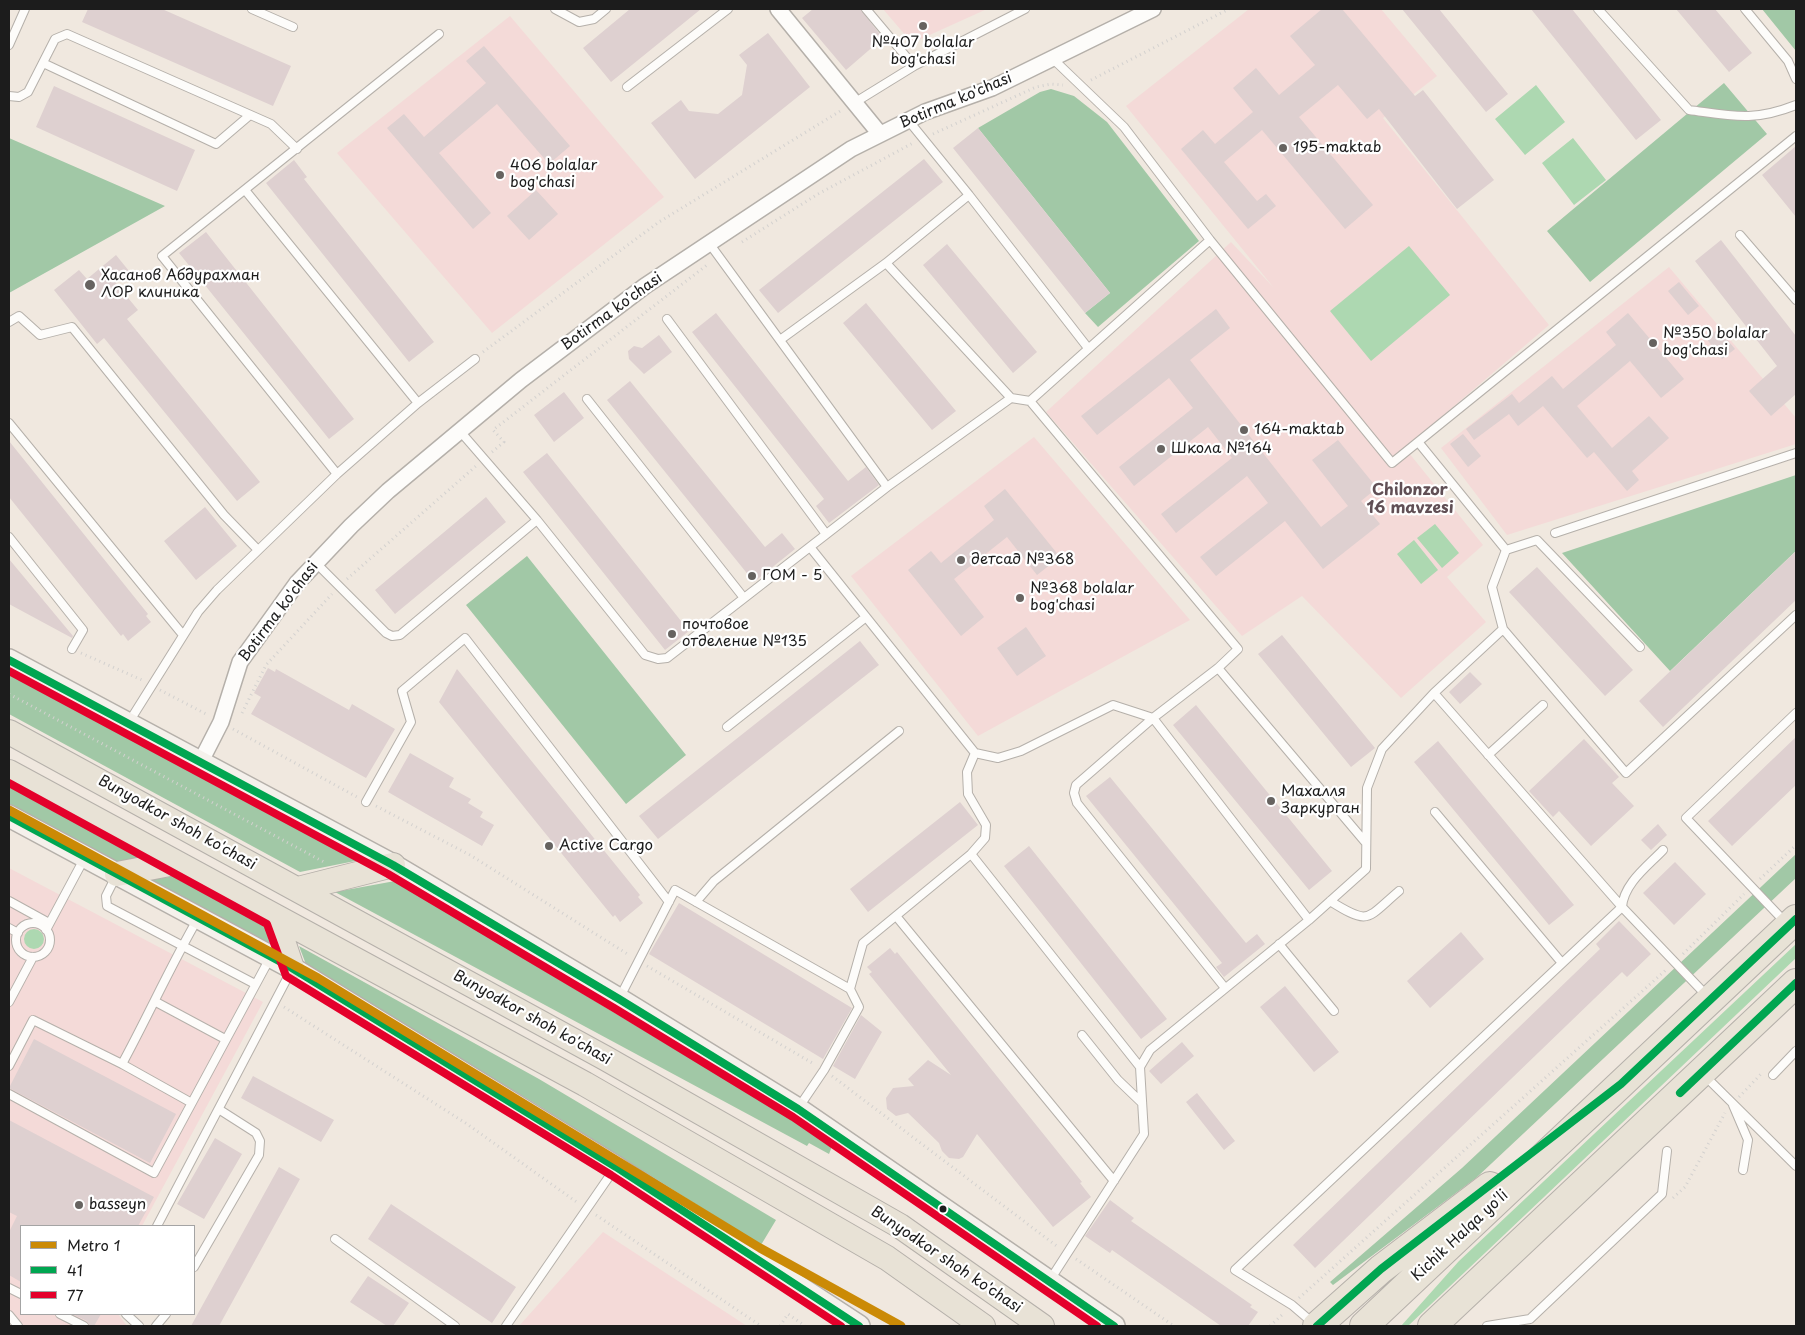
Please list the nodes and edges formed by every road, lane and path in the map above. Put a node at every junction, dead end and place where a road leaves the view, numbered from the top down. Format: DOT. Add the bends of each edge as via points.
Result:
graph roads {
  1 [pos="25,9"];
  2 [pos="252,9"];
  3 [pos="555,9"];
  4 [pos="606,9"];
  5 [pos="728,9"];
  6 [pos="778,9"];
  7 [pos="866,9"];
  8 [pos="1025,9"];
  9 [pos="1153,9"];
  10 [pos="1229,9"];
  11 [pos="1598,9"];
  12 [pos="1745,9"];
  13 [pos="293,27"];
  14 [pos="439,34"];
  15 [pos="9,45"];
  16 [pos="1052,58"];
  17 [pos="42,63"];
  18 [pos="914,66"];
  19 [pos="1796,79"];
  20 [pos="1081,85"];
  21 [pos="627,87"];
  22 [pos="9,96"];
  23 [pos="854,103"];
  24 [pos="1796,105"];
  25 [pos="250,115"];
  26 [pos="908,120"];
  27 [pos="880,134"];
  28 [pos="1796,136"];
  29 [pos="922,138"];
  30 [pos="296,149"];
  31 [pos="245,190"];
  32 [pos="969,195"];
  33 [pos="1740,235"];
  34 [pos="1210,240"];
  35 [pos="709,243"];
  36 [pos="719,257"];
  37 [pos="886,263"];
  38 [pos="1796,300"];
  39 [pos="667,319"];
  40 [pos="9,322"];
  41 [pos="780,340"];
  42 [pos="1088,348"];
  43 [pos="475,359"];
  44 [pos="1011,398"];
  45 [pos="587,400"];
  46 [pos="1030,401"];
  47 [pos="418,403"];
  48 [pos="9,423"];
  49 [pos="460,430"];
  50 [pos="1419,443"];
  51 [pos="1796,453"];
  52 [pos="484,458"];
  53 [pos="337,474"];
  54 [pos="887,487"];
  55 [pos="537,520"];
  56 [pos="1555,533"];
  57 [pos="826,534"];
  58 [pos="9,537"];
  59 [pos="810,547"];
  60 [pos="258,550"];
  61 [pos="1506,550"];
  62 [pos="315,562"];
  63 [pos="339,586"];
  64 [pos="744,598"];
  65 [pos="1796,614"];
  66 [pos="866,617"];
  67 [pos="1503,629"];
  68 [pos="183,635"];
  69 [pos="1640,648"];
  70 [pos="72,649"];
  71 [pos="9,660"];
  72 [pos="1218,668"];
  73 [pos="151,685"];
  74 [pos="1434,693"];
  75 [pos="9,694"];
  76 [pos="1543,705"];
  77 [pos="1796,713"];
  78 [pos="1153,718"];
  79 [pos="128,723"];
  80 [pos="227,726"];
  81 [pos="727,726"];
  82 [pos="899,731"];
  83 [pos="9,732"];
  84 [pos="975,753"];
  85 [pos="1488,755"];
  86 [pos="200,764"];
  87 [pos="9,772"];
  88 [pos="366,802"];
  89 [pos="1435,812"];
  90 [pos="9,816"];
  91 [pos="1366,843"];
  92 [pos="1796,845"];
  93 [pos="1663,850"];
  94 [pos="971,854"];
  95 [pos="85,857"];
  96 [pos="176,863"];
  97 [pos="393,865"];
  98 [pos="331,866"];
  99 [pos="117,874"];
  100 [pos="298,888"];
  101 [pos="1751,888"];
  102 [pos="1400,891"];
  103 [pos="9,901"];
  104 [pos="1330,901"];
  105 [pos="669,902"];
  106 [pos="696,902"];
  107 [pos="1622,907"];
  108 [pos="896,916"];
  109 [pos="275,917"];
  110 [pos="198,918"];
  111 [pos="1309,920"];
  112 [pos="1792,923"];
  113 [pos="48,926"];
  114 [pos="9,928"];
  115 [pos="18,933"];
  116 [pos="1279,944"];
  117 [pos="183,946"];
  118 [pos="33,957"];
  119 [pos="271,957"];
  120 [pos="639,961"];
  121 [pos="1675,962"];
  122 [pos="1562,963"];
  123 [pos="292,968"];
  124 [pos="255,984"];
  125 [pos="1796,984"];
  126 [pos="1225,988"];
  127 [pos="850,989"];
  128 [pos="619,999"];
  129 [pos="1711,1000"];
  130 [pos="9,1002"];
  131 [pos="156,1002"];
  132 [pos="276,1002"];
  133 [pos="1334,1011"];
  134 [pos="1082,1035"];
  135 [pos="224,1039"];
  136 [pos="1796,1051"];
  137 [pos="122,1064"];
  138 [pos="9,1066"];
  139 [pos="1140,1067"];
  140 [pos="824,1070"];
  141 [pos="1701,1073"];
  142 [pos="1773,1075"];
  143 [pos="1621,1084"];
  144 [pos="9,1094"];
  145 [pos="190,1102"];
  146 [pos="1142,1103"];
  147 [pos="1733,1103"];
  148 [pos="798,1109"];
  149 [pos="220,1110"];
  150 [pos="1667,1151"];
  151 [pos="616,1166"];
  152 [pos="1796,1166"];
  153 [pos="1742,1170"];
  154 [pos="1114,1181"];
  155 [pos="588,1210"];
  156 [pos="158,1225"];
  157 [pos="335,1239"];
  158 [pos="1455,1240"];
  159 [pos="1068,1254"];
  160 [pos="195,1265"];
  161 [pos="1049,1282"];
  162 [pos="1292,1305"];
  163 [pos="9,1315"];
  164 [pos="62,1315"];
  165 [pos="127,1315"];
  166 [pos="165,1315"];
  167 [pos="977,1322"];
  168 [pos="16,1326"];
  169 [pos="84,1326"];
  170 [pos="139,1326"];
  171 [pos="156,1326"];
  172 [pos="454,1326"];
  173 [pos="506,1326"];
  174 [pos="761,1326"];
  175 [pos="780,1326"];
  176 [pos="804,1326"];
  177 [pos="859,1326"];
  178 [pos="1042,1326"];
  179 [pos="1114,1326"];
  180 [pos="1174,1326"];
  181 [pos="1270,1326"];
  182 [pos="1316,1326"];
  183 [pos="1364,1326"];
  184 [pos="1388,1326"];
  185 [pos="1432,1326"];
  186 [pos="1487,1326"];
  1 -- 15 [label="lane"];
  2 -- 13 [label="lane"];
  3 -- 4 [label="lane" via="579,22 594,19"];
  5 -- 21 [label="lane"];
  6 -- 23 [label="street"];
  7 -- 18 [label="lane"];
  8 -- 18 [label="lane"];
  9 -- 16 [label="street, Botirma ko'chasi"];
  10 -- 20 [label="path"];
  11 -- 24 [label="lane" via="1689,110 1761,117"];
  12 -- 19 [label="lane" via="1788,61"];
  14 -- 30 [label="lane"];
  16 -- 20 [label="lane"];
  16 -- 26 [label="street, Botirma ko'chasi" via="992,88"];
  17 -- 22 [label="lane" via="28,92 19,97"];
  17 -- 25 [label="lane" via="216,144"];
  17 -- 25 [label="lane" via="55,39 62,34 71,35"];
  18 -- 23 [label="lane"];
  20 -- 29 [label="path" via="1074,90 1051,84 1036,87"];
  20 -- 34 [label="lane" via="1124,127"];
  23 -- 27 [label="street"];
  23 -- 43 [label="path" via="659,222"];
  25 -- 30 [label="lane" via="271,124"];
  26 -- 27 [label="street, Botirma ko'chasi"];
  26 -- 29 [label="lane"];
  27 -- 35 [label="street, Botirma ko'chasi" via="826,164"];
  28 -- 50 [label="lane"];
  29 -- 32 [label="lane"];
  29 -- 36 [label="path" via="818,194"];
  30 -- 31 [label="lane"];
  31 -- 47 [label="lane"];
  31 -- 53 [label="lane" via="162,256"];
  32 -- 37 [label="lane"];
  32 -- 42 [label="lane"];
  33 -- 38 [label="lane"];
  34 -- 42 [label="lane"];
  34 -- 50 [label="lane" via="1392,463"];
  35 -- 36 [label="lane"];
  35 -- 49 [label="street, Botirma ko'chasi" via="582,333"];
  36 -- 41 [label="lane"];
  36 -- 52 [label="path" via="493,430 504,442"];
  37 -- 41 [label="lane"];
  37 -- 44 [label="lane"];
  39 -- 57 [label="lane"];
  40 -- 60 [label="lane" via="20,316 40,335 72,327 224,515"];
  41 -- 54 [label="lane"];
  42 -- 46 [label="lane"];
  43 -- 47 [label="lane"];
  44 -- 46 [label="lane"];
  44 -- 54 [label="lane"];
  45 -- 64 [label="lane"];
  46 -- 72 [label="lane" via="1238,649"];
  47 -- 53 [label="lane"];
  48 -- 68 [label="lane"];
  49 -- 52 [label="lane"];
  49 -- 62 [label="street, Botirma ko'chasi" via="388,491"];
  50 -- 61 [label="lane"];
  51 -- 56 [label="lane"];
  52 -- 55 [label="lane"];
  52 -- 63 [label="path"];
  53 -- 60 [label="lane"];
  54 -- 57 [label="lane"];
  55 -- 63 [label="lane" via="400,635 386,633"];
  55 -- 64 [label="lane" via="646,655 667,658"];
  57 -- 59 [label="lane"];
  58 -- 70 [label="lane" via="83,630"];
  59 -- 64 [label="lane"];
  59 -- 66 [label="lane"];
  60 -- 68 [label="lane" via="198,612"];
  61 -- 67 [label="lane" via="1492,587"];
  61 -- 69 [label="lane" via="1537,540"];
  62 -- 63 [label="lane"];
  62 -- 80 [label="street, Botirma ko'chasi" via="240,662"];
  63 -- 80 [label="path" via="266,665"];
  65 -- 67 [label="lane" via="1626,772"];
  66 -- 81 [label="lane"];
  66 -- 84 [label="lane"];
  67 -- 74 [label="lane"];
  68 -- 73 [label="lane"];
  70 -- 73 [label="path"];
  71 -- 79 [label="street"];
  72 -- 78 [label="lane"];
  72 -- 91 [label="lane"];
  73 -- 79 [label="lane"];
  73 -- 80 [label="path"];
  74 -- 85 [label="lane"];
  74 -- 91 [label="lane" via="1382,749 1367,788"];
  75 -- 98 [label="path"];
  76 -- 85 [label="lane"];
  77 -- 101 [label="lane" via="1686,818"];
  78 -- 84 [label="lane" via="1113,705 1021,751 998,758"];
  78 -- 111 [label="lane"];
  78 -- 126 [label="lane" via="1076,785 1077,803"];
  79 -- 86 [label="street"];
  80 -- 86 [label="street, Botirma ko'chasi"];
  80 -- 88 [label="path"];
  82 -- 106 [label="lane" via="714,881"];
  83 -- 100 [label="main road, Bunyodkor shoh ko'chasi"];
  84 -- 94 [label="lane" via="967,772 968,794 986,825 985,838"];
  85 -- 107 [label="lane"];
  86 -- 97 [label="street"];
  87 -- 96 [label="main road"];
  88 -- 105 [label="lane" via="411,722 402,691 465,638"];
  88 -- 120 [label="path" via="470,855"];
  89 -- 122 [label="lane"];
  90 -- 95 [label="street"];
  91 -- 104 [label="lane" via="1366,869"];
  92 -- 101 [label="path"];
  93 -- 107 [label="lane" via="1627,888"];
  94 -- 108 [label="lane"];
  94 -- 139 [label="lane"];
  95 -- 99 [label="street"];
  95 -- 113 [label="lane"];
  96 -- 99 [label="main road"];
  96 -- 109 [label="main road"];
  97 -- 100 [label="main road"];
  97 -- 128 [label="street"];
  99 -- 110 [label="street"];
  99 -- 117 [label="lane" via="107,890 105,900 108,906"];
  100 -- 178 [label="main road, Bunyodkor shoh ko'chasi" via="900,1226"];
  101 -- 112 [label="lane"];
  101 -- 121 [label="path"];
  102 -- 104 [label="lane" via="1363,918"];
  103 -- 113 [label="lane"];
  104 -- 111 [label="lane"];
  105 -- 106 [label="lane" via="675,890"];
  105 -- 120 [label="lane"];
  106 -- 127 [label="lane"];
  107 -- 121 [label="lane"];
  107 -- 122 [label="lane"];
  108 -- 127 [label="lane" via="863,943"];
  108 -- 154 [label="lane"];
  109 -- 123 [label="main road"];
  109 -- 167 [label="main road" via="611,1099 887,1258"];
  110 -- 117 [label="lane"];
  110 -- 119 [label="street"];
  111 -- 116 [label="lane"];
  112 -- 129 [label="highway, Kichik Halqa yo'li"];
  113 -- 115 [label="lane" via="30,924"];
  113 -- 118 [label="lane" via="49,946 43,954"];
  114 -- 115 [label="lane"];
  115 -- 118 [label="lane" via="20,951"];
  116 -- 126 [label="lane"];
  116 -- 133 [label="lane"];
  117 -- 124 [label="lane"];
  117 -- 131 [label="lane"];
  118 -- 130 [label="lane"];
  119 -- 123 [label="street"];
  119 -- 124 [label="lane"];
  120 -- 128 [label="lane"];
  120 -- 140 [label="path"];
  121 -- 129 [label="lane"];
  121 -- 162 [label="path"];
  122 -- 162 [label="lane" via="1235,1270"];
  123 -- 132 [label="lane"];
  123 -- 151 [label="street"];
  124 -- 135 [label="lane"];
  125 -- 141 [label="highway"];
  126 -- 139 [label="lane" via="1150,1050"];
  127 -- 140 [label="lane" via="859,1007"];
  128 -- 148 [label="street"];
  129 -- 143 [label="highway, Kichik Halqa yo'li"];
  131 -- 135 [label="lane"];
  131 -- 137 [label="lane"];
  132 -- 149 [label="lane"];
  132 -- 155 [label="path" via="467,1124"];
  134 -- 146 [label="lane" via="1118,1080"];
  135 -- 145 [label="lane"];
  136 -- 142 [label="lane"];
  137 -- 138 [label="lane" via="33,1020"];
  137 -- 145 [label="lane"];
  139 -- 146 [label="lane"];
  140 -- 148 [label="lane"];
  140 -- 159 [label="path"];
  141 -- 147 [label="lane"];
  141 -- 185 [label="highway"];
  143 -- 158 [label="highway, Kichik Halqa yo'li"];
  143 -- 182 [label="highway" via="1381,1269"];
  144 -- 145 [label="lane" via="154,1173"];
  146 -- 154 [label="lane" via="1144,1134"];
  147 -- 152 [label="lane"];
  147 -- 153 [label="lane" via="1748,1140"];
  148 -- 161 [label="street"];
  149 -- 156 [label="lane"];
  149 -- 160 [label="lane" via="256,1133 260,1141 259,1155"];
  150 -- 186 [label="lane" via="1662,1194 1530,1319"];
  151 -- 155 [label="lane"];
  151 -- 177 [label="street"];
  154 -- 159 [label="lane"];
  155 -- 173 [label="lane"];
  155 -- 174 [label="path"];
  157 -- 172 [label="lane"];
  158 -- 183 [label="highway, Kichik Halqa yo'li"];
  158 -- 184 [label="highway" via="1422,1293"];
  159 -- 161 [label="lane"];
  159 -- 180 [label="path"];
  161 -- 179 [label="street"];
  162 -- 181 [label="path"];
  162 -- 182 [label="lane"];
  163 -- 168 [label="lane"];
  164 -- 169 [label="lane"];
  165 -- 170 [label="lane"];
  166 -- 171 [label="lane"];
  175 -- 176 [label="path" via="788,1314"];
}
